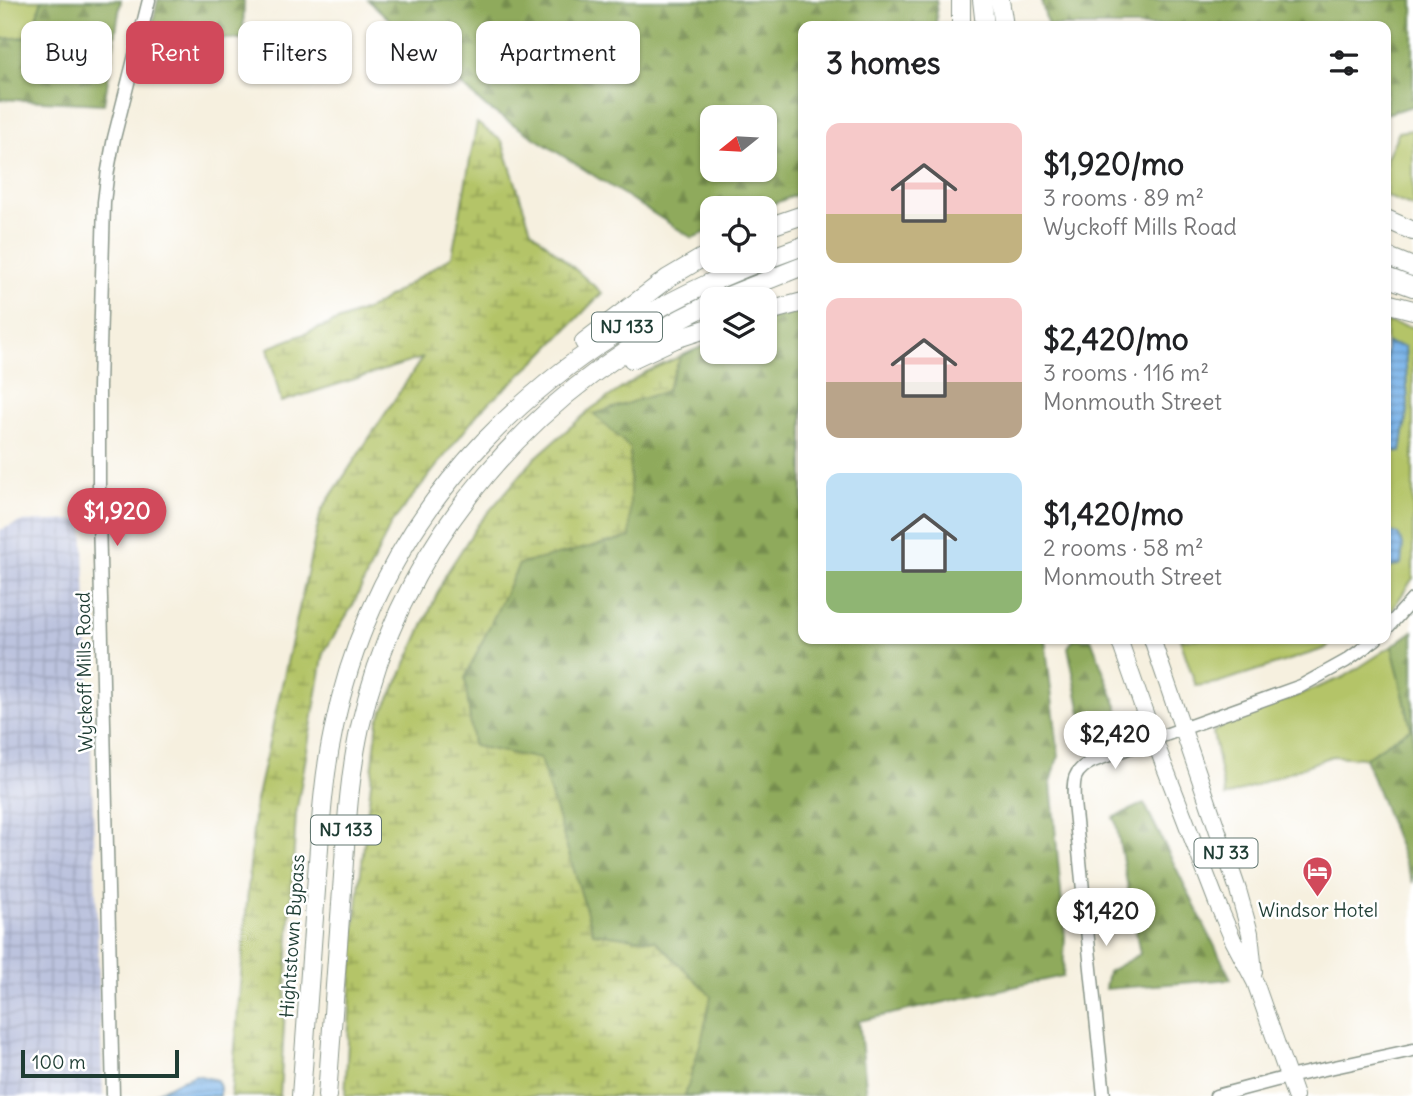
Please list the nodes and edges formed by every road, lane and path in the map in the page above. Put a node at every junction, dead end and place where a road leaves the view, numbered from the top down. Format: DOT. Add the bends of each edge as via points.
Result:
graph roads {
  1 [pos="149,0"];
  2 [pos="961,0"];
  3 [pos="967,0"];
  4 [pos="982,0"];
  5 [pos="1000,0"];
  6 [pos="1012,0"];
  7 [pos="961,21"];
  8 [pos="969,21"];
  9 [pos="984,21"];
  10 [pos="1003,21"];
  11 [pos="1014,21"];
  12 [pos="798,217"];
  13 [pos="1391,221"];
  14 [pos="777,224"];
  15 [pos="1413,231"];
  16 [pos="798,248"];
  17 [pos="777,255"];
  18 [pos="1391,258"];
  19 [pos="700,259"];
  20 [pos="1413,267"];
  21 [pos="798,268"];
  22 [pos="732,273"];
  23 [pos="1391,278"];
  24 [pos="750,287"];
  25 [pos="1413,287"];
  26 [pos="798,303"];
  27 [pos="1391,304"];
  28 [pos="700,309"];
  29 [pos="777,309"];
  30 [pos="1413,310"];
  31 [pos="700,331"];
  32 [pos="507,417"];
  33 [pos="532,424"];
  34 [pos="1413,599"];
  35 [pos="1391,623"];
  36 [pos="1121,644"];
  37 [pos="1154,644"];
  38 [pos="1369,644"];
  39 [pos="1183,728"];
  40 [pos="1154,738"];
  41 [pos="1255,982"];
  42 [pos="1413,1050"];
  43 [pos="1288,1077"];
  44 [pos="113,1096"];
  45 [pos="301,1096"];
  46 [pos="327,1096"];
  47 [pos="1104,1096"];
  48 [pos="1216,1096"];
  49 [pos="1295,1096"];
  1 -- 44 [label="street, Wyckoff Mills Road" via="114,138 104,202 99,504"];
  2 -- 7 [label="highway"];
  3 -- 8 [label="main road"];
  4 -- 9 [label="highway"];
  5 -- 10 [label="highway"];
  6 -- 11 [label="highway"];
  12 -- 14 [label="highway"];
  13 -- 15 [label="highway"];
  16 -- 17 [label="highway, Hightstown Bypass / NJ 133"];
  18 -- 20 [label="highway"];
  19 -- 32 [label="highway" via="654,288 543,374"];
  21 -- 24 [label="highway"];
  22 -- 32 [label="highway, Hightstown Bypass / NJ 133" via="628,326 564,369"];
  23 -- 25 [label="highway"];
  26 -- 29 [label="highway"];
  27 -- 30 [label="highway"];
  28 -- 33 [label="highway, NJ 133" via="614,358"];
  31 -- 33 [label="highway" via="636,357"];
  32 -- 45 [label="highway, Hightstown Bypass / NJ 133" via="455,474 405,545 382,586 347,676 324,787"];
  33 -- 46 [label="highway, NJ 133" via="481,480 436,542 398,614 370,689 350,793"];
  34 -- 35 [label="street"];
  36 -- 40 [label="main road, NJ 33"];
  37 -- 39 [label="main road, NJ 33"];
  38 -- 39 [label="street" via="1301,686"];
  39 -- 40 [label="street"];
  39 -- 41 [label="main road, NJ 33" via="1238,890 1250,933"];
  40 -- 41 [label="main road, NJ 33" via="1216,900"];
  40 -- 47 [label="street" via="1088,764 1074,780"];
  41 -- 43 [label="main road, NJ 33"];
  42 -- 43 [label="street"];
  43 -- 48 [label="street"];
  43 -- 49 [label="main road, NJ 33"];
}
